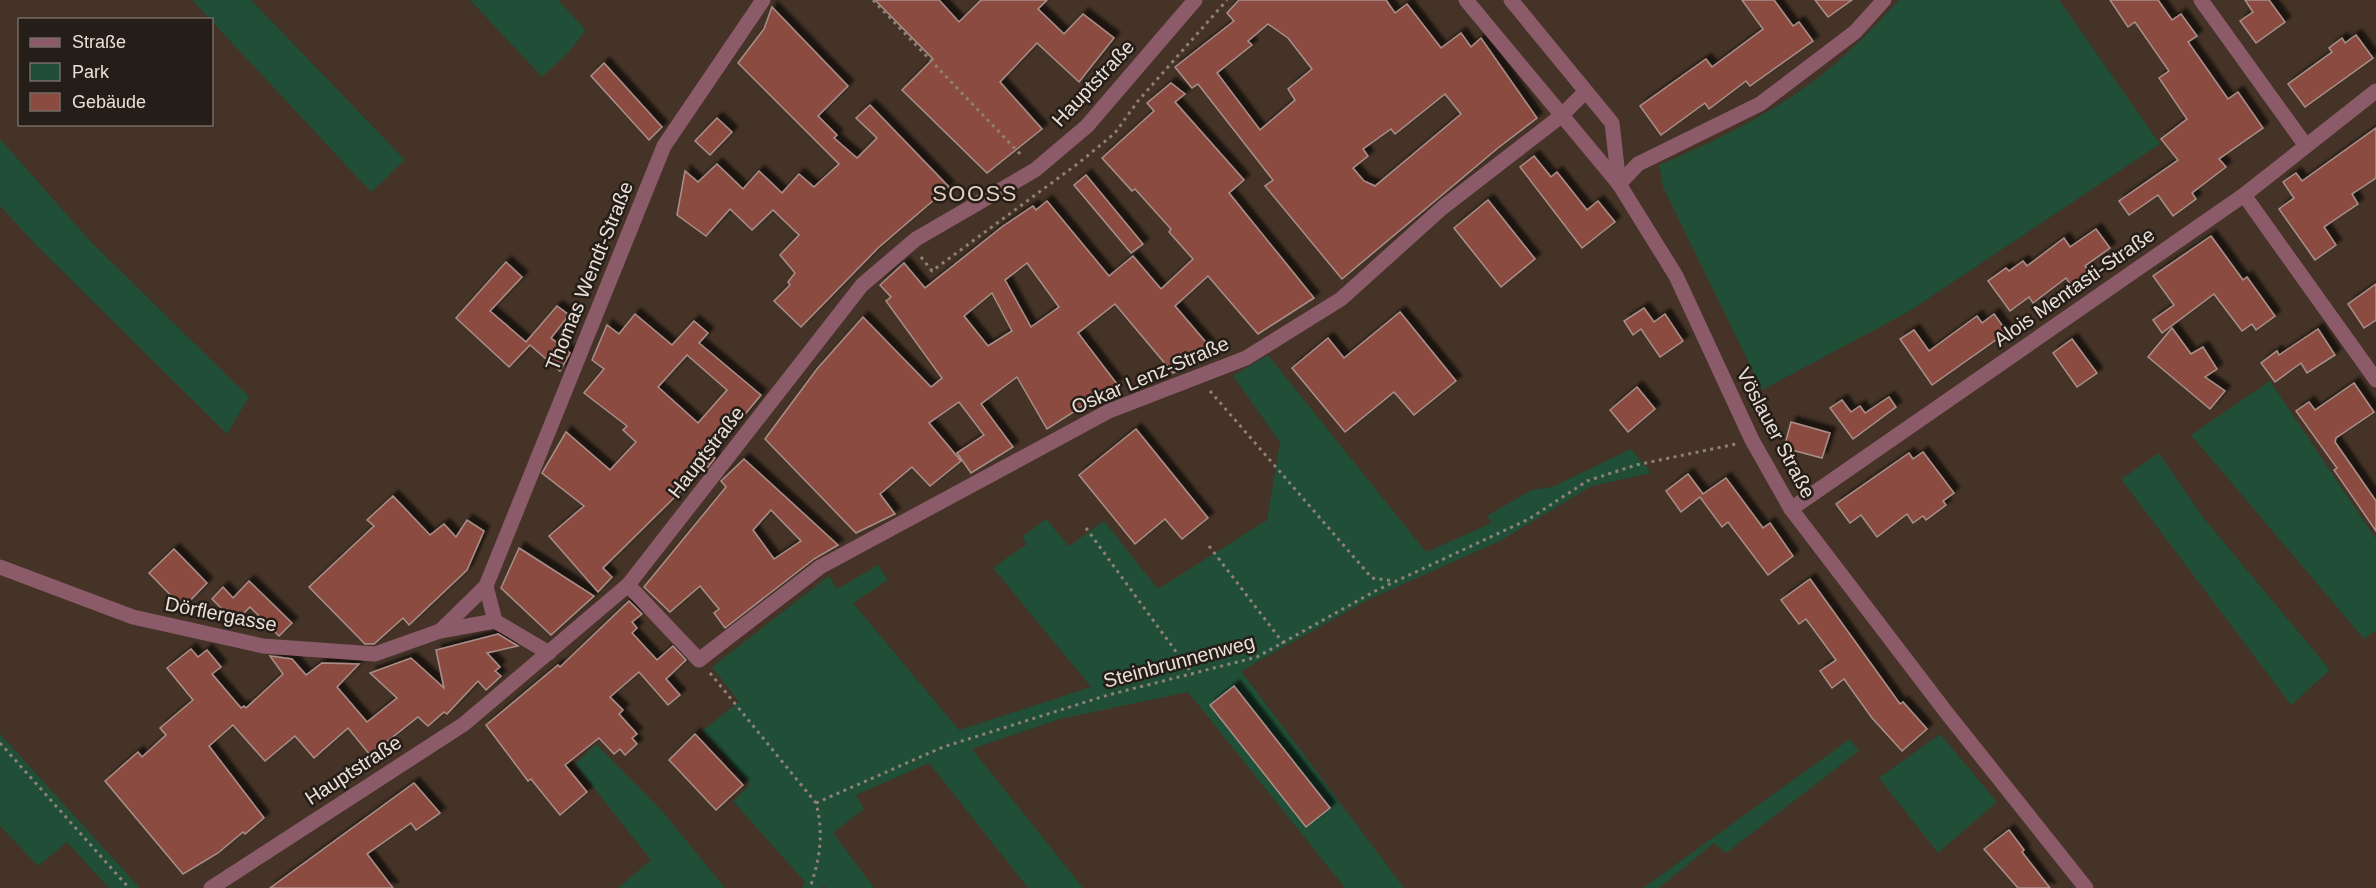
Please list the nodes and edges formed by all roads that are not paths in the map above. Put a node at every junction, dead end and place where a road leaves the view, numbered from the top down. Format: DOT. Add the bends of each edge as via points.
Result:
graph roads {
  1 [pos="764,0"];
  2 [pos="1195,0"];
  3 [pos="1511,0"];
  4 [pos="1884,0"];
  5 [pos="2202,0"];
  6 [pos="1468,1"];
  7 [pos="2376,91"];
  8 [pos="1585,92"];
  9 [pos="1561,116"];
  10 [pos="2306,146"];
  11 [pos="1619,184"];
  12 [pos="2244,195"];
  13 [pos="2376,380"];
  14 [pos="1791,509"];
  15 [pos="0,567"];
  16 [pos="628,585"];
  17 [pos="486,586"];
  18 [pos="495,621"];
  19 [pos="440,631"];
  20 [pos="549,653"];
  21 [pos="211,888"];
  22 [pos="2086,888"];
  1 -- 17 [label="street, Thomas Wendt-Straße" via="664,146"];
  2 -- 16 [label="street, Hauptstraße" via="1088,126 1035,170 916,239 862,285"];
  3 -- 8 [label="street, Vöslauer Straße"];
  4 -- 11 [label="street" via="1855,32 1760,104 1638,164"];
  5 -- 10 [label="street"];
  6 -- 9 [label="street, Vöslauer Straße"];
  7 -- 10 [label="street, Alois Mentasti-Straße"];
  8 -- 9 [label="street, Oskar Lenz-Straße"];
  8 -- 11 [label="street, Vöslauer Straße" via="1611,123"];
  9 -- 11 [label="street, Vöslauer Straße"];
  9 -- 16 [label="street, Oskar Lenz-Straße" via="1442,208 1341,299 1246,358 1109,411 820,567 699,660"];
  10 -- 12 [label="street, Alois Mentasti-Straße"];
  11 -- 14 [label="street, Vöslauer Straße" via="1676,276 1752,440"];
  12 -- 13 [label="street"];
  12 -- 14 [label="street, Alois Mentasti-Straße"];
  14 -- 22 [label="street, Vöslauer Straße"];
  15 -- 19 [label="street, Dörflergasse" via="133,617 263,646 375,654"];
  16 -- 20 [label="street, Hauptstraße"];
  17 -- 18 [label="street"];
  17 -- 19 [label="street, Dörflergasse"];
  18 -- 19 [label="street, Dörflergasse"];
  18 -- 20 [label="street"];
  20 -- 21 [label="street, Hauptstraße" via="464,724"];
}
